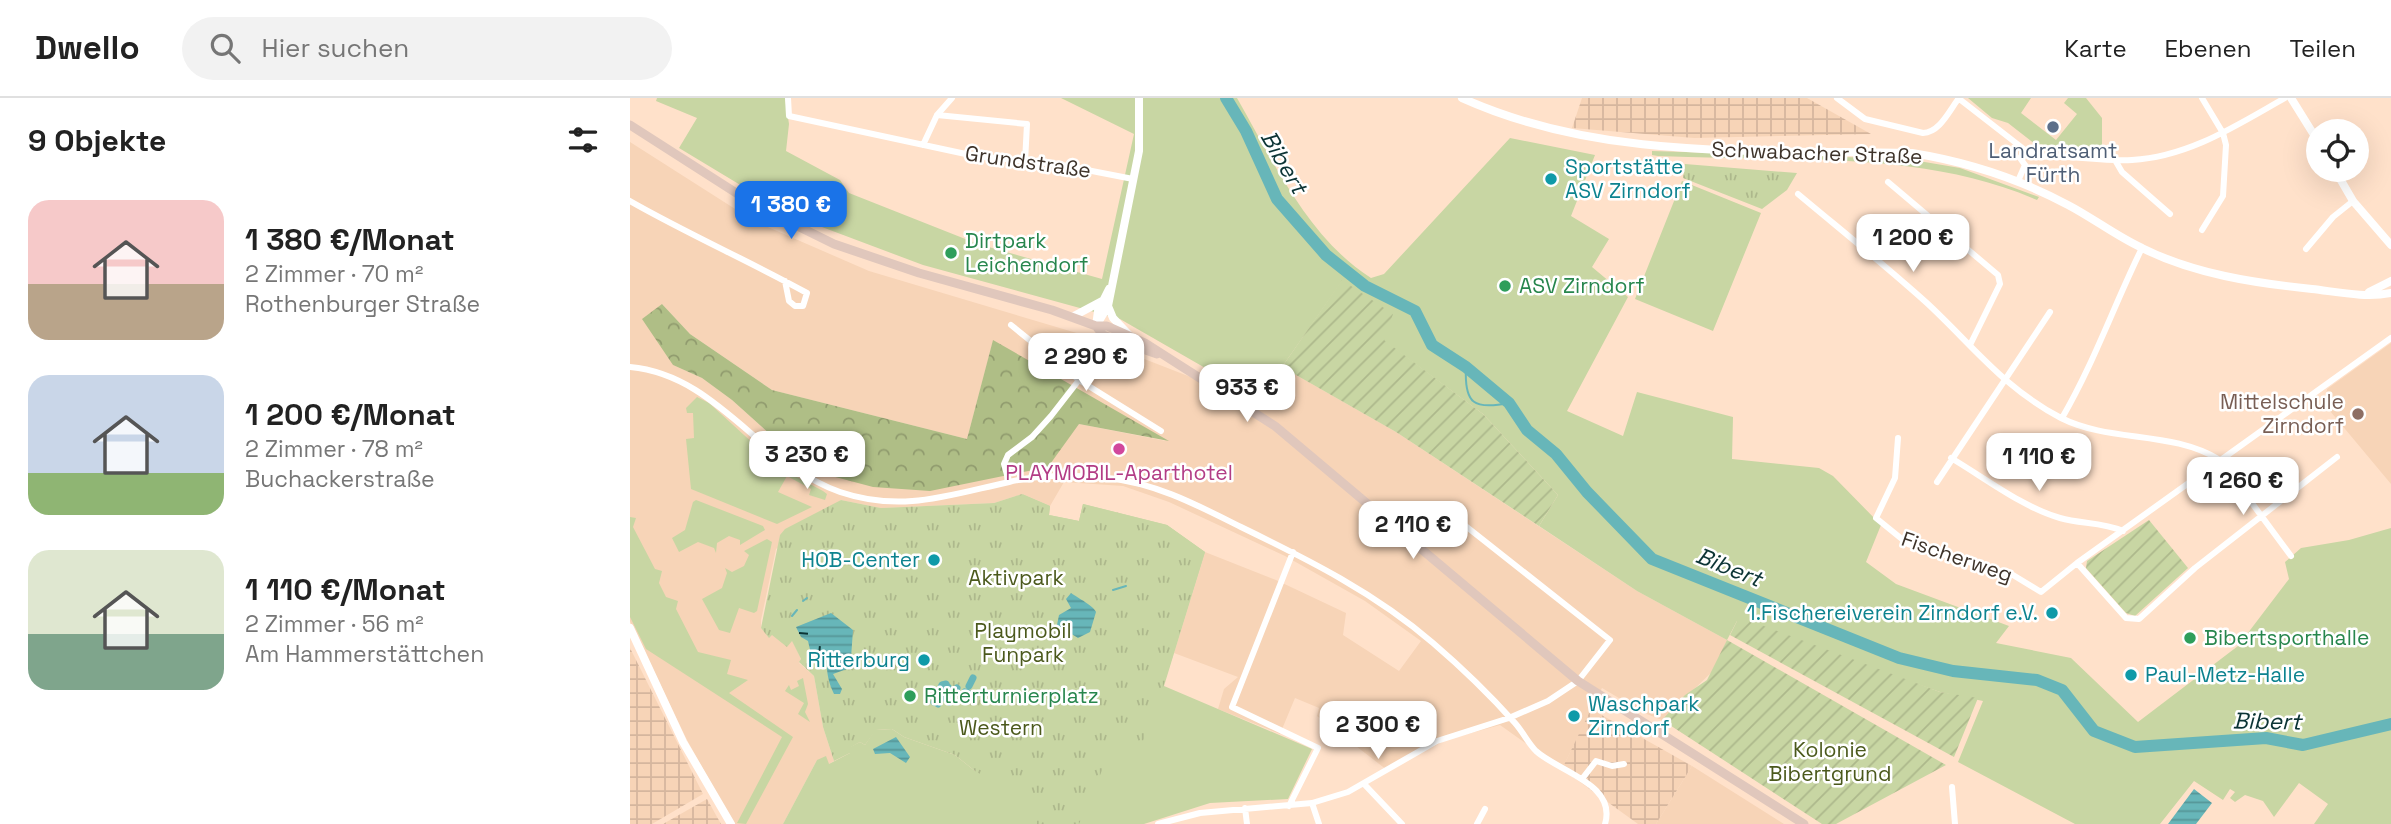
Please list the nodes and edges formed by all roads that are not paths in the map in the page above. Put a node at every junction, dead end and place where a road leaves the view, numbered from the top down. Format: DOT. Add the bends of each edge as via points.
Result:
graph roads {
  1 [pos="788,98"];
  2 [pos="952,98"];
  3 [pos="1139,98"];
  4 [pos="1462,98"];
  5 [pos="1837,98"];
  6 [pos="1959,98"];
  7 [pos="2202,98"];
  8 [pos="2285,98"];
  9 [pos="2291,98"];
  10 [pos="937,115"];
  11 [pos="2306,122"];
  12 [pos="630,125"];
  13 [pos="2223,133"];
  14 [pos="923,145"];
  15 [pos="2025,150"];
  16 [pos="2036,157"];
  17 [pos="2115,160"];
  18 [pos="1026,162"];
  19 [pos="2025,164"];
  20 [pos="1133,179"];
  21 [pos="2018,181"];
  22 [pos="1888,182"];
  23 [pos="2342,182"];
  24 [pos="1798,194"];
  25 [pos="630,201"];
  26 [pos="2353,201"];
  27 [pos="2170,214"];
  28 [pos="2202,230"];
  29 [pos="2391,246"];
  30 [pos="2142,248"];
  31 [pos="2306,249"];
  32 [pos="785,281"];
  33 [pos="2391,281"];
  34 [pos="2391,293"];
  35 [pos="2363,295"];
  36 [pos="1105,303"];
  37 [pos="2050,312"];
  38 [pos="1072,317"];
  39 [pos="1011,325"];
  40 [pos="1096,326"];
  41 [pos="1130,336"];
  42 [pos="2391,338"];
  43 [pos="1970,345"];
  44 [pos="1160,355"];
  45 [pos="630,367"];
  46 [pos="1079,380"];
  47 [pos="2002,380"];
  48 [pos="2062,418"];
  49 [pos="1161,431"];
  50 [pos="1898,438"];
  51 [pos="2337,457"];
  52 [pos="1951,458"];
  53 [pos="2220,460"];
  54 [pos="1009,482"];
  55 [pos="1937,482"];
  56 [pos="1444,509"];
  57 [pos="2259,516"];
  58 [pos="2123,531"];
  59 [pos="1293,552"];
  60 [pos="2291,556"];
  61 [pos="2077,563"];
  62 [pos="630,628"];
  63 [pos="1578,681"];
  64 [pos="1509,718"];
  65 [pos="1624,764"];
  66 [pos="1582,779"];
  67 [pos="1365,785"];
  68 [pos="1952,787"];
  69 [pos="1312,803"];
  70 [pos="1289,806"];
  71 [pos="1245,808"];
  72 [pos="1485,809"];
  73 [pos="1791,820"];
  74 [pos="731,824"];
  75 [pos="1158,824"];
  76 [pos="1247,824"];
  77 [pos="1319,824"];
  78 [pos="1402,824"];
  79 [pos="1477,824"];
  80 [pos="1605,824"];
  81 [pos="1804,824"];
  82 [pos="1955,824"];
  1 -- 14 [label="street, Grundstraße" via="789,116"];
  2 -- 10 [label="street"];
  3 -- 20 [label="street" via="1139,151"];
  4 -- 21 [label="street, Schwabacher Straße" via="1519,120 1606,141 1681,149 1912,153 1984,167"];
  5 -- 6 [label="street" via="1865,119 1923,133 1938,127"];
  6 -- 15 [label="street"];
  7 -- 13 [label="street"];
  8 -- 13 [label="street"];
  9 -- 11 [label="street"];
  10 -- 14 [label="street"];
  10 -- 18 [label="street" via="1027,124"];
  12 -- 38 [label="main road" via="755,205 834,244"];
  13 -- 17 [label="street" via="2165,155"];
  13 -- 28 [label="street" via="2223,196"];
  14 -- 18 [label="street, Grundstraße"];
  15 -- 16 [label="street"];
  15 -- 19 [label="street" via="2020,158"];
  16 -- 17 [label="street"];
  16 -- 19 [label="street" via="2034,163"];
  17 -- 27 [label="street" via="2122,172"];
  18 -- 20 [label="street, Grundstraße"];
  19 -- 21 [label="street"];
  20 -- 36 [label="street"];
  21 -- 30 [label="street, Schwabacher Straße"];
  22 -- 43 [label="street" via="1998,275 2000,284"];
  23 -- 26 [label="street"];
  24 -- 43 [label="street"];
  25 -- 32 [label="street"];
  26 -- 29 [label="street"];
  26 -- 31 [label="street"];
  30 -- 35 [label="street, Schwabacher Straße" via="2222,276"];
  30 -- 48 [label="street" via="2090,369"];
  33 -- 35 [label="street"];
  34 -- 35 [label="street, Schwabacher Straße"];
  36 -- 38 [label="street"];
  36 -- 40 [label="street"];
  36 -- 41 [label="street"];
  37 -- 47 [label="street"];
  38 -- 40 [label="main road"];
  39 -- 46 [label="street"];
  40 -- 41 [label="main road"];
  40 -- 44 [label="main road" via="1113,339"];
  41 -- 44 [label="main road"];
  42 -- 53 [label="street"];
  43 -- 47 [label="street"];
  44 -- 63 [label="main road" via="1210,382 1284,433"];
  45 -- 54 [label="street" via="676,377 712,400 785,463 839,492 898,502 951,498"];
  46 -- 49 [label="street"];
  46 -- 54 [label="street" via="1032,437 1009,455 1004,464"];
  47 -- 48 [label="street"];
  47 -- 52 [label="street"];
  48 -- 53 [label="street" via="2088,429 2175,442"];
  50 -- 61 [label="street, Fischerweg" via="1895,478 1876,518 1908,544 2013,575 2041,592"];
  51 -- 57 [label="street"];
  52 -- 55 [label="street"];
  52 -- 58 [label="street" via="2059,518 2108,524"];
  53 -- 57 [label="street"];
  53 -- 58 [label="street"];
  54 -- 59 [label="street" via="1060,475 1126,480 1160,488"];
  56 -- 63 [label="street" via="1610,640"];
  57 -- 60 [label="street"];
  57 -- 61 [label="street" via="2132,621"];
  58 -- 61 [label="street"];
  59 -- 64 [label="street" via="1364,591 1433,643"];
  59 -- 70 [label="street" via="1233,706 1318,748"];
  62 -- 74 [label="street" via="683,742"];
  63 -- 64 [label="street"];
  63 -- 73 [label="main road"];
  64 -- 66 [label="street" via="1534,749"];
  64 -- 67 [label="street" via="1437,741"];
  65 -- 66 [label="street" via="1617,767 1596,761"];
  66 -- 80 [label="street" via="1605,801"];
  67 -- 69 [label="street"];
  67 -- 78 [label="street"];
  68 -- 82 [label="street"];
  69 -- 70 [label="street"];
  69 -- 77 [label="street"];
  70 -- 71 [label="street"];
  71 -- 75 [label="street"];
  71 -- 76 [label="street"];
  72 -- 79 [label="street"];
  73 -- 81 [label="main road"];
}
